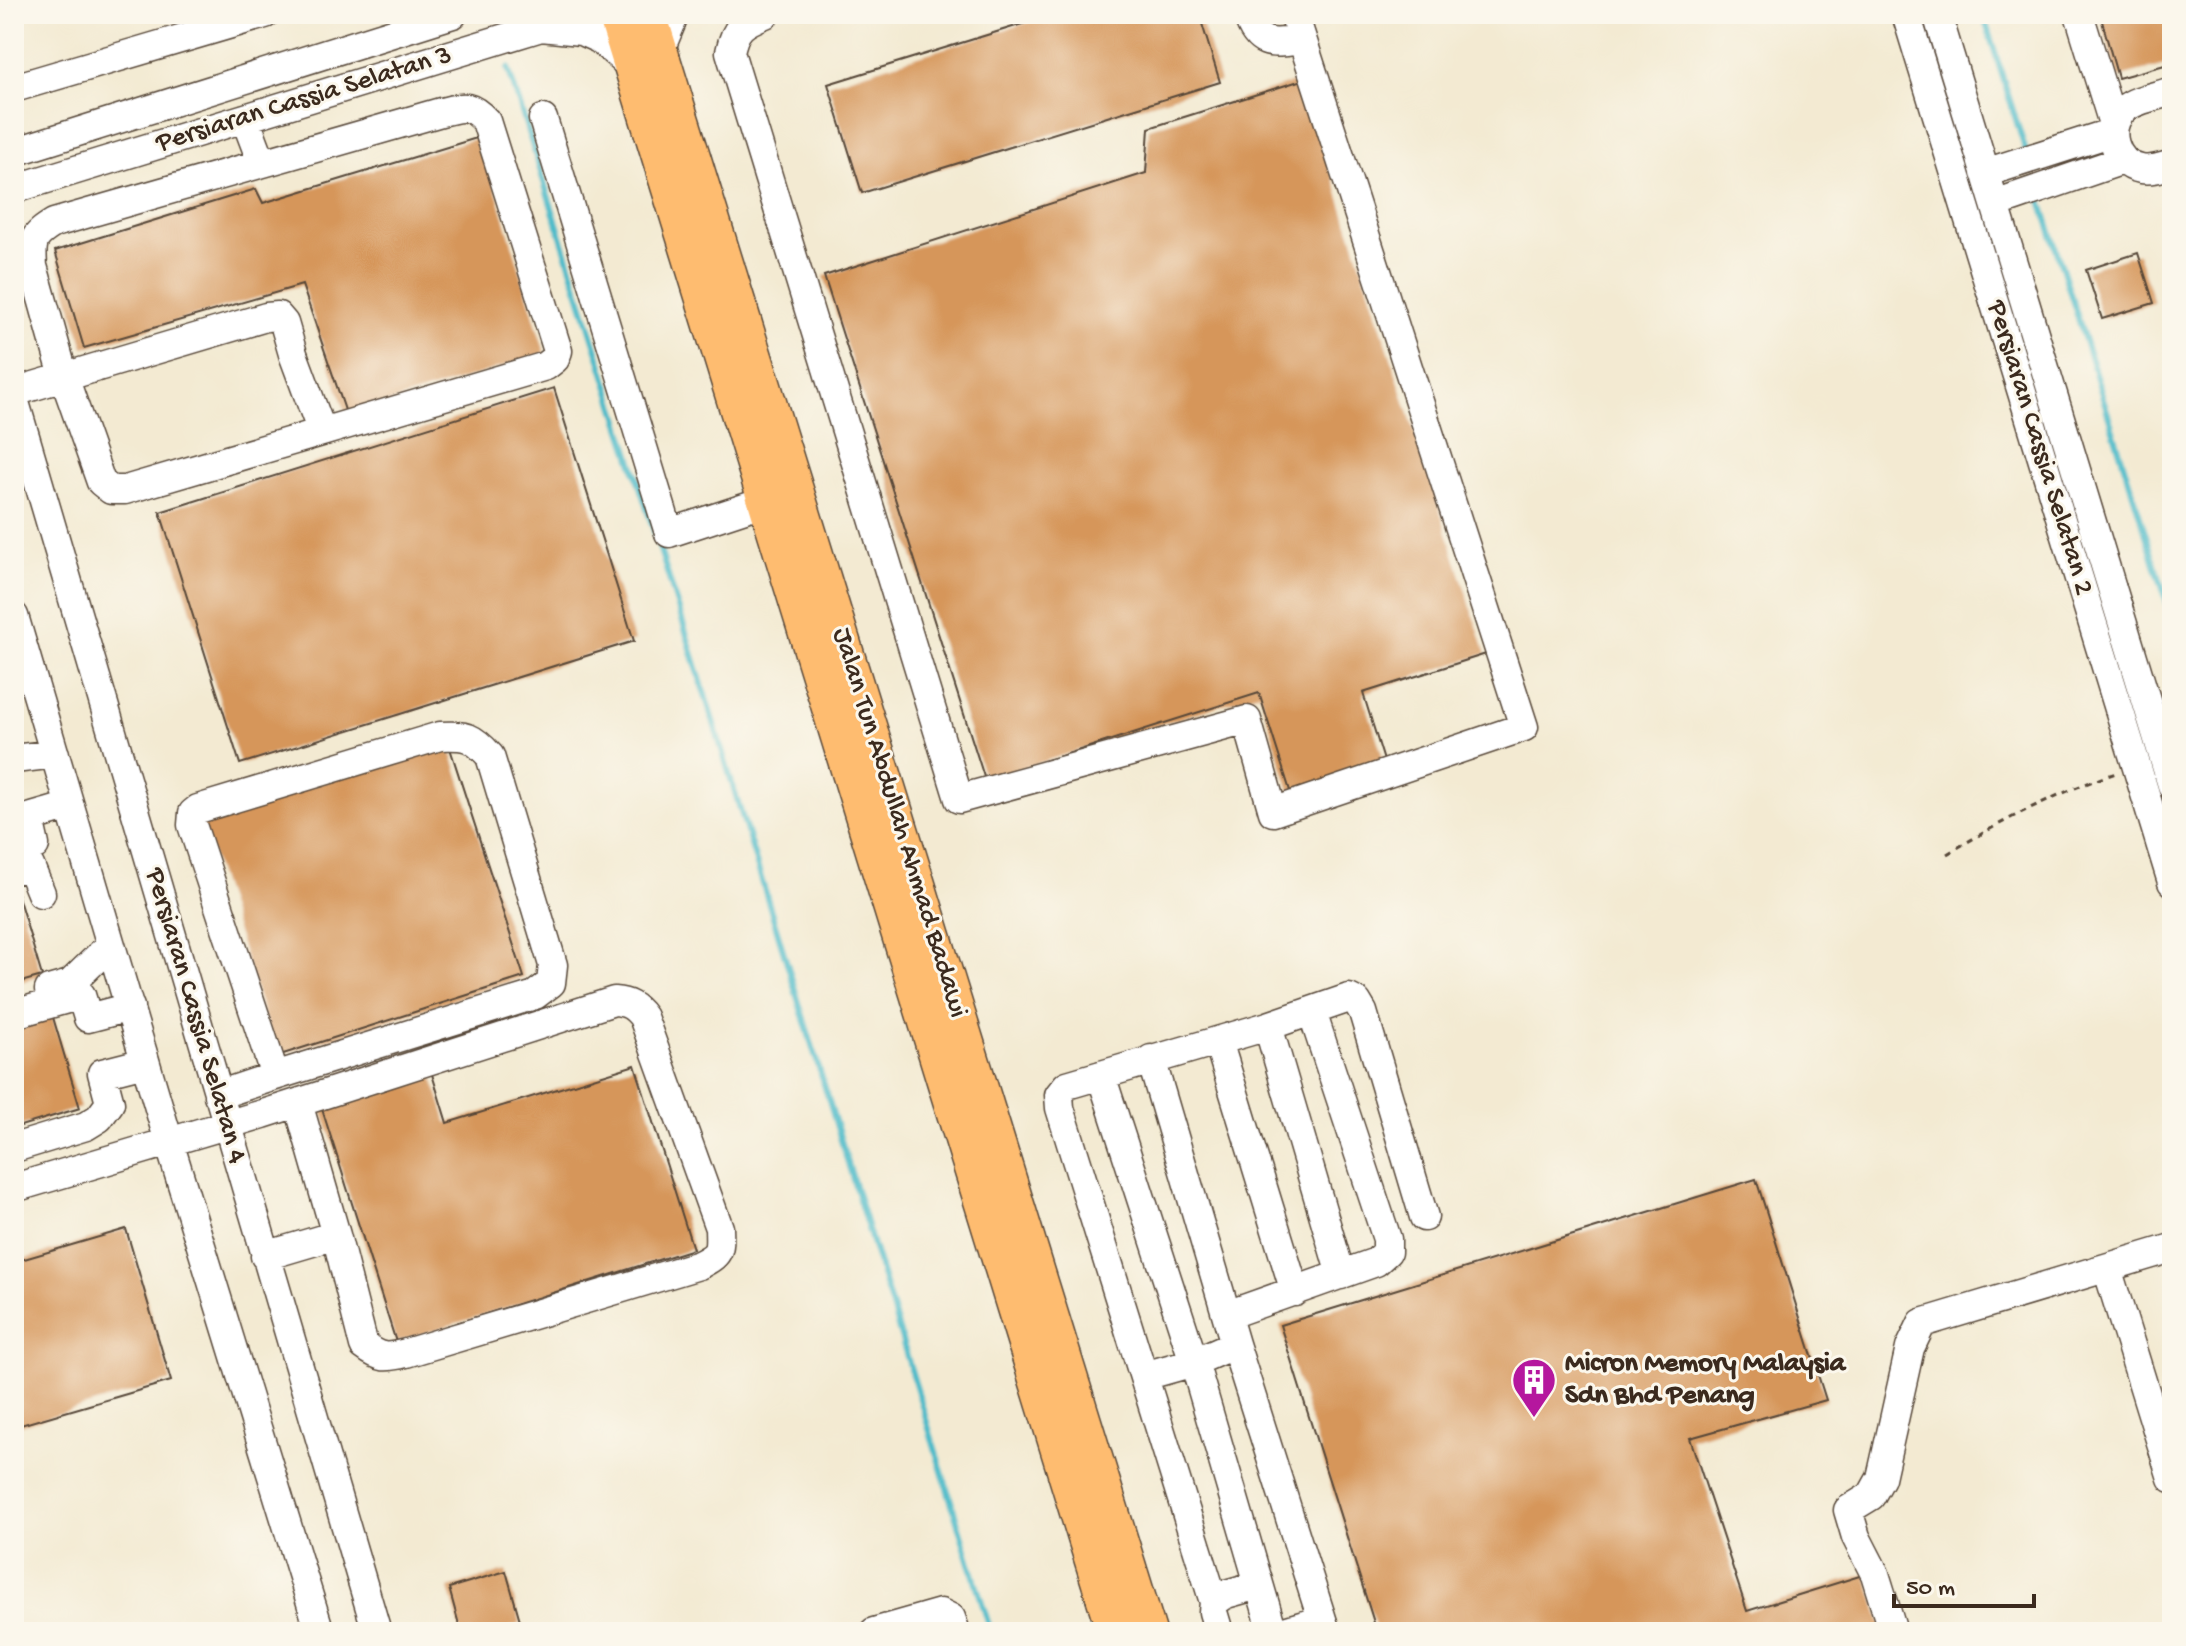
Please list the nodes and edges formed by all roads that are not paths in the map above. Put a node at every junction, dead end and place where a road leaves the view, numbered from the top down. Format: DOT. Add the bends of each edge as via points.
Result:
graph roads {
  1 [pos="265,14"];
  2 [pos="453,14"];
  3 [pos="615,14"];
  4 [pos="649,14"];
  5 [pos="675,14"];
  6 [pos="765,14"];
  7 [pos="1247,14"];
  8 [pos="1906,14"];
  9 [pos="1937,14"];
  10 [pos="2079,14"];
  11 [pos="1298,27"];
  12 [pos="646,58"];
  13 [pos="14,88"];
  14 [pos="2172,91"];
  15 [pos="245,118"];
  16 [pos="543,119"];
  17 [pos="2114,130"];
  18 [pos="14,152"];
  19 [pos="2123,160"];
  20 [pos="262,163"];
  21 [pos="2172,164"];
  22 [pos="1985,173"];
  23 [pos="14,189"];
  24 [pos="1995,204"];
  25 [pos="64,377"];
  26 [pos="14,392"];
  27 [pos="14,399"];
  28 [pos="322,432"];
  29 [pos="766,501"];
  30 [pos="14,617"];
  31 [pos="25,697"];
  32 [pos="55,754"];
  33 [pos="14,759"];
  34 [pos="2172,785"];
  35 [pos="70,806"];
  36 [pos="14,853"];
  37 [pos="14,870"];
  38 [pos="2172,882"];
  39 [pos="41,893"];
  40 [pos="110,945"];
  41 [pos="14,1001"];
  42 [pos="130,1007"];
  43 [pos="1312,1012"];
  44 [pos="14,1014"];
  45 [pos="1268,1026"];
  46 [pos="1218,1041"];
  47 [pos="1151,1059"];
  48 [pos="145,1062"];
  49 [pos="1101,1075"];
  50 [pos="275,1076"];
  51 [pos="218,1095"];
  52 [pos="298,1103"];
  53 [pos="227,1125"];
  54 [pos="169,1142"];
  55 [pos="14,1148"];
  56 [pos="14,1188"];
  57 [pos="1424,1217"];
  58 [pos="336,1235"];
  59 [pos="2172,1248"];
  60 [pos="265,1256"];
  61 [pos="2107,1268"];
  62 [pos="1341,1275"];
  63 [pos="1295,1292"];
  64 [pos="1227,1315"];
  65 [pos="1235,1344"];
  66 [pos="1194,1362"];
  67 [pos="1144,1376"];
  68 [pos="2172,1478"];
  69 [pos="1258,1585"];
  70 [pos="1214,1602"];
  71 [pos="1324,1626"];
  72 [pos="320,1632"];
  73 [pos="377,1632"];
  74 [pos="874,1632"];
  75 [pos="956,1632"];
  76 [pos="1114,1632"];
  77 [pos="1149,1632"];
  78 [pos="1219,1632"];
  79 [pos="1273,1632"];
  80 [pos="1281,1632"];
  81 [pos="1893,1632"];
  1 -- 13 [label="street"];
  2 -- 18 [label="street, Persiaran Cassia Selatan 3"];
  3 -- 12 [label="main road, Jalan Tun Abdullah Ahmad Badawi"];
  4 -- 12 [label="main road, Jalan Tun Abdullah Ahmad Badawi"];
  5 -- 12 [label="street"];
  6 -- 11 [label="street" via="737,30 730,52 959,799 1247,720 1273,812 1524,727"];
  7 -- 11 [label="street" via="1252,30 1272,44"];
  8 -- 38 [label="street, Persiaran Cassia Selatan 2"];
  9 -- 22 [label="street, Persiaran Cassia Selatan 2"];
  10 -- 17 [label="street"];
  12 -- 15 [label="street, Persiaran Cassia Selatan 3" via="581,31 541,27"];
  12 -- 29 [label="main road, Jalan Tun Abdullah Ahmad Badawi"];
  12 -- 77 [label="main road, Jalan Tun Abdullah Ahmad Badawi"];
  14 -- 17 [label="street" via="2131,105"];
  15 -- 20 [label="street"];
  15 -- 23 [label="street, Persiaran Cassia Selatan 3"];
  16 -- 29 [label="street" via="669,533"];
  17 -- 19 [label="street"];
  17 -- 22 [label="street"];
  19 -- 21 [label="street" via="2144,170"];
  19 -- 24 [label="street"];
  20 -- 25 [label="street" via="54,223 36,234 33,266"];
  20 -- 28 [label="street" via="461,107 475,110 486,121 558,351 546,366"];
  22 -- 24 [label="street, Persiaran Cassia Selatan 2"];
  24 -- 34 [label="street, Persiaran Cassia Selatan 2"];
  25 -- 26 [label="street"];
  25 -- 28 [label="street" via="101,482 111,490"];
  25 -- 28 [label="street" via="278,316"];
  27 -- 51 [label="street, Persiaran Cassia Selatan 4"];
  29 -- 76 [label="main road, Jalan Tun Abdullah Ahmad Badawi"];
  30 -- 31 [label="street"];
  31 -- 32 [label="street"];
  32 -- 33 [label="street"];
  32 -- 35 [label="street"];
  35 -- 36 [label="street" via="29,818 35,845"];
  35 -- 40 [label="street"];
  37 -- 39 [label="street" via="30,866"];
  40 -- 41 [label="street" via="70,984"];
  40 -- 42 [label="street"];
  42 -- 44 [label="street" via="88,1018 81,995"];
  42 -- 48 [label="street"];
  43 -- 45 [label="street"];
  43 -- 57 [label="street" via="1349,998 1363,1012"];
  43 -- 62 [label="street" via="1387,1239 1387,1252 1376,1262"];
  45 -- 46 [label="street"];
  45 -- 62 [label="street"];
  46 -- 47 [label="street"];
  46 -- 63 [label="street"];
  47 -- 49 [label="street"];
  47 -- 64 [label="street"];
  48 -- 54 [label="street"];
  48 -- 55 [label="street" via="102,1073 110,1103 99,1118"];
  49 -- 66 [label="street"];
  49 -- 67 [label="street" via="1067,1085 1059,1095 1060,1108"];
  50 -- 50 [label="street" via="192,825 193,813 440,736 473,739 490,756 553,965 551,983 535,995"];
  50 -- 51 [label="street"];
  51 -- 53 [label="street, Persiaran Cassia Selatan 4"];
  52 -- 53 [label="street"];
  52 -- 58 [label="street"];
  52 -- 58 [label="street" via="614,1001 625,1002 643,1017 719,1228 720,1249 699,1265 386,1358 364,1346"];
  53 -- 54 [label="street"];
  53 -- 60 [label="street, Persiaran Cassia Selatan 4"];
  54 -- 56 [label="street"];
  54 -- 72 [label="street"];
  58 -- 60 [label="street"];
  59 -- 61 [label="street"];
  60 -- 73 [label="street, Persiaran Cassia Selatan 4"];
  61 -- 68 [label="street"];
  61 -- 81 [label="street" via="1922,1323 1910,1348 1881,1478 1871,1496 1848,1510"];
  62 -- 63 [label="street"];
  63 -- 64 [label="street"];
  64 -- 65 [label="street"];
  65 -- 66 [label="street"];
  65 -- 71 [label="street"];
  66 -- 67 [label="street"];
  66 -- 69 [label="street"];
  67 -- 70 [label="street"];
  69 -- 70 [label="street"];
  69 -- 79 [label="street"];
  70 -- 78 [label="street"];
  71 -- 80 [label="street"];
  74 -- 75 [label="street" via="941,1613 951,1618"];
}
